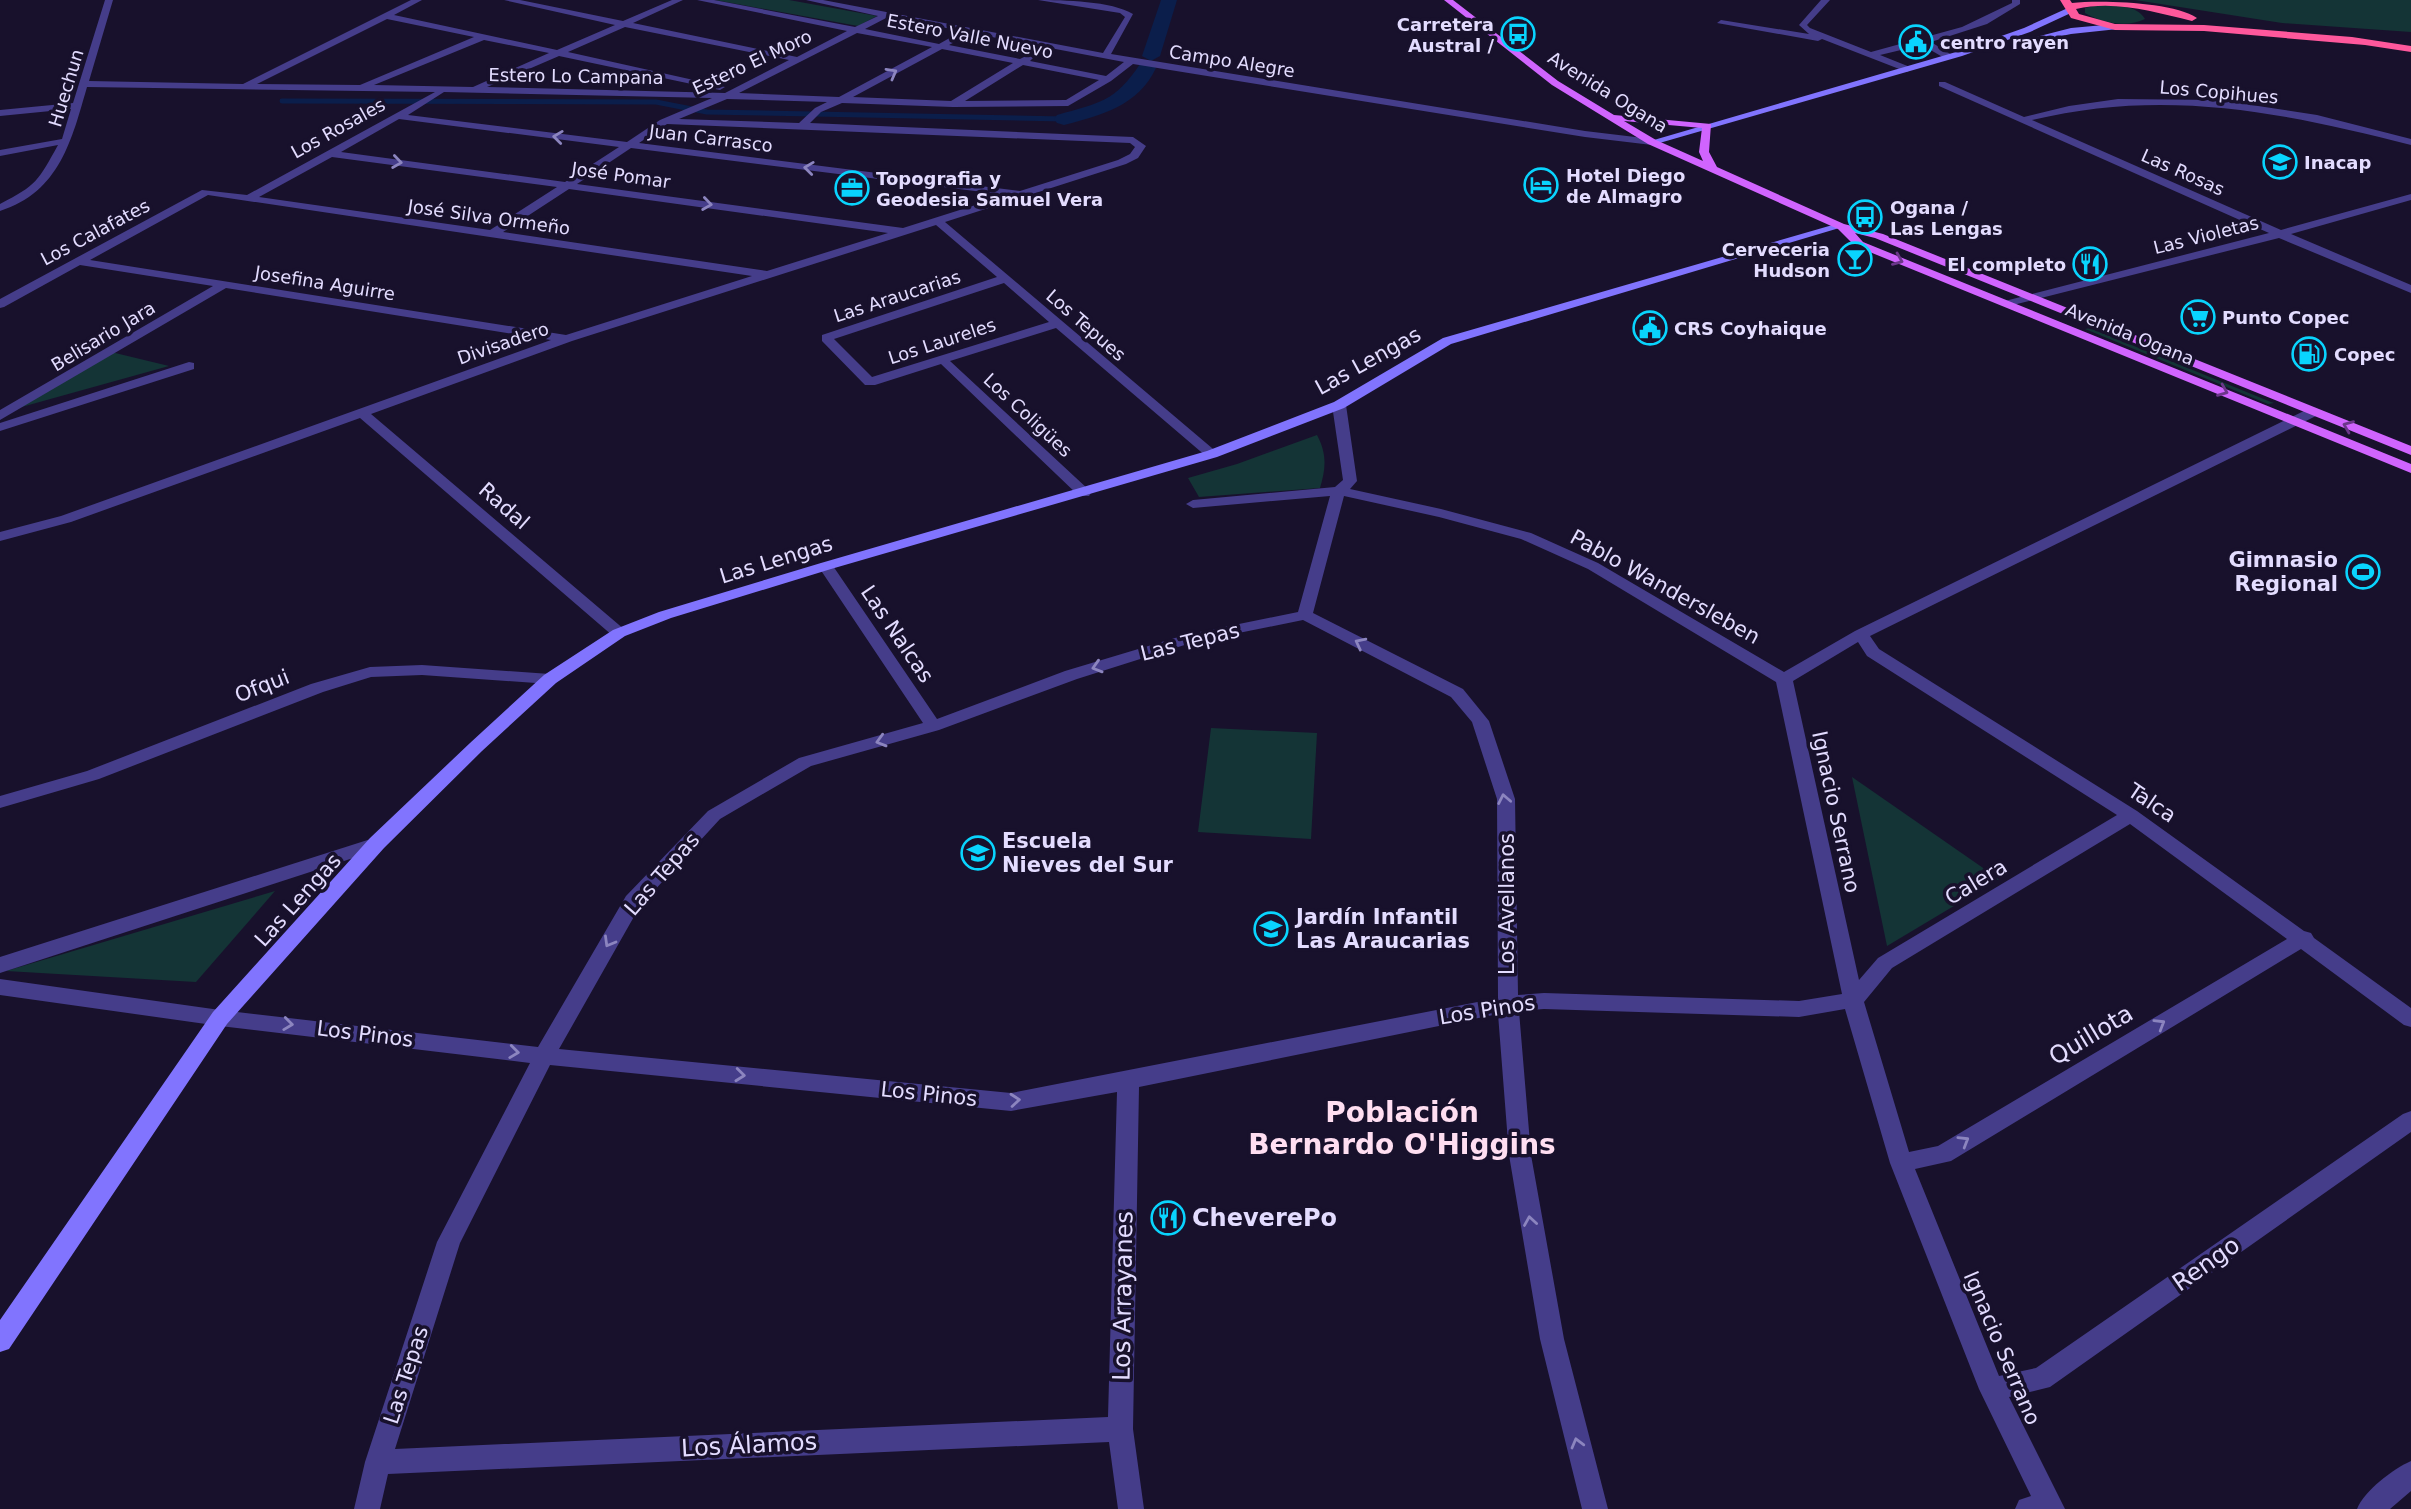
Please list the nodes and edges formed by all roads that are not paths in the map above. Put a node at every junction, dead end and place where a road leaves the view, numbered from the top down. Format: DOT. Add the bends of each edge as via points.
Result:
graph roads {
  1 [pos="109,0"];
  2 [pos="418,0"];
  3 [pos="508,0"];
  4 [pos="679,0"];
  5 [pos="701,0"];
  6 [pos="810,0"];
  7 [pos="1041,0"];
  8 [pos="1448,0"];
  9 [pos="1826,0"];
  10 [pos="2016,0"];
  11 [pos="2119,0"];
  12 [pos="859,4"];
  13 [pos="2068,6"];
  14 [pos="2140,7"];
  15 [pos="888,14"];
  16 [pos="386,16"];
  17 [pos="1721,23"];
  18 [pos="625,24"];
  19 [pos="2115,27"];
  20 [pos="2142,27"];
  21 [pos="858,30"];
  22 [pos="970,30"];
  23 [pos="483,37"];
  24 [pos="1825,37"];
  25 [pos="1922,41"];
  26 [pos="2365,42"];
  27 [pos="1047,45"];
  28 [pos="941,46"];
  29 [pos="2411,49"];
  30 [pos="559,53"];
  31 [pos="1105,55"];
  32 [pos="1869,55"];
  33 [pos="1954,56"];
  34 [pos="800,60"];
  35 [pos="1131,61"];
  36 [pos="1023,62"];
  37 [pos="1907,69"];
  38 [pos="658,74"];
  39 [pos="1108,79"];
  40 [pos="83,84"];
  41 [pos="1942,84"];
  42 [pos="242,88"];
  43 [pos="358,89"];
  44 [pos="471,91"];
  45 [pos="441,92"];
  46 [pos="621,92"];
  47 [pos="733,92"];
  48 [pos="843,99"];
  49 [pos="953,104"];
  50 [pos="78,105"];
  51 [pos="0,113"];
  52 [pos="396,116"];
  53 [pos="1605,116"];
  54 [pos="2022,120"];
  55 [pos="664,122"];
  56 [pos="806,122"];
  57 [pos="1707,126"];
  58 [pos="66,141"];
  59 [pos="1652,142"];
  60 [pos="2411,142"];
  61 [pos="626,145"];
  62 [pos="0,153"];
  63 [pos="329,153"];
  64 [pos="1712,168"];
  65 [pos="566,185"];
  66 [pos="206,192"];
  67 [pos="1023,194"];
  68 [pos="2411,197"];
  69 [pos="247,199"];
  70 [pos="0,208"];
  71 [pos="939,222"];
  72 [pos="1840,226"];
  73 [pos="909,232"];
  74 [pos="2280,234"];
  75 [pos="491,235"];
  76 [pos="77,261"];
  77 [pos="768,275"];
  78 [pos="1007,278"];
  79 [pos="223,285"];
  80 [pos="2411,289"];
  81 [pos="2031,297"];
  82 [pos="0,304"];
  83 [pos="2009,304"];
  84 [pos="1056,324"];
  85 [pos="568,338"];
  86 [pos="847,359"];
  87 [pos="947,364"];
  88 [pos="189,366"];
  89 [pos="1339,405"];
  90 [pos="361,412"];
  91 [pos="0,416"];
  92 [pos="2306,416"];
  93 [pos="0,427"];
  94 [pos="2411,451"];
  95 [pos="1212,454"];
  96 [pos="2411,469"];
  97 [pos="1339,491"];
  98 [pos="1084,493"];
  99 [pos="1193,504"];
  100 [pos="0,537"];
  101 [pos="826,566"];
  102 [pos="1305,615"];
  103 [pos="619,633"];
  104 [pos="1861,634"];
  105 [pos="1784,679"];
  106 [pos="550,680"];
  107 [pos="933,726"];
  108 [pos="0,802"];
  109 [pos="2132,815"];
  110 [pos="377,843"];
  111 [pos="2304,938"];
  112 [pos="0,965"];
  113 [pos="0,987"];
  114 [pos="1853,1000"];
  115 [pos="1508,1004"];
  116 [pos="220,1018"];
  117 [pos="2411,1019"];
  118 [pos="544,1056"];
  119 [pos="1128,1082"];
  120 [pos="2411,1120"];
  121 [pos="1900,1163"];
  122 [pos="3,1329"];
  123 [pos="1992,1389"];
  124 [pos="1120,1429"];
  125 [pos="378,1462"];
  126 [pos="2411,1474"];
  127 [pos="2044,1508"];
  128 [pos="367,1509"];
  129 [pos="1131,1509"];
  130 [pos="1595,1509"];
  131 [pos="2371,1509"];
  1 -- 40 [label="street, Huechun"];
  2 -- 16 [label="street"];
  3 -- 18 [label="street"];
  4 -- 18 [label="street"];
  5 -- 21 [label="street, Estero Valle Nuevo"];
  6 -- 12 [label="street, Campo Alegre"];
  7 -- 31 [label="street" via="1122,11 1130,16"];
  8 -- 53 [label="main road, Avenida Ogana"];
  9 -- 24 [label="street" via="1803,25"];
  10 -- 25 [label="street" via="1997,16"];
  11 -- 14 [label="highway"];
  12 -- 15 [label="street, Campo Alegre"];
  13 -- 14 [label="highway" via="2095,1"];
  13 -- 19 [label="highway" via="2088,21"];
  13 -- 33 [label="street" via="2027,30"];
  14 -- 20 [label="highway" via="2157,15 2159,21"];
  14 -- 26 [label="highway"];
  15 -- 21 [label="street, Estero El Moro"];
  15 -- 22 [label="street, Campo Alegre"];
  16 -- 23 [label="street"];
  16 -- 42 [label="street"];
  17 -- 24 [label="street"];
  18 -- 30 [label="street"];
  18 -- 34 [label="street"];
  19 -- 20 [label="highway"];
  19 -- 33 [label="street" via="2071,31"];
  20 -- 26 [label="highway"];
  21 -- 28 [label="street, Estero Valle Nuevo"];
  21 -- 34 [label="street, Estero El Moro"];
  22 -- 27 [label="street, Campo Alegre"];
  22 -- 28 [label="street"];
  23 -- 30 [label="street"];
  23 -- 43 [label="street"];
  24 -- 32 [label="street"];
  25 -- 32 [label="street"];
  25 -- 33 [label="street"];
  26 -- 29 [label="highway"];
  27 -- 31 [label="street, Campo Alegre"];
  27 -- 36 [label="street"];
  28 -- 36 [label="street, Estero Valle Nuevo"];
  48 -- 28 [label="street, one-way"];
  30 -- 38 [label="street"];
  30 -- 44 [label="street"];
  31 -- 35 [label="street, Campo Alegre"];
  32 -- 37 [label="street"];
  33 -- 37 [label="street"];
  34 -- 47 [label="street, Estero El Moro"];
  35 -- 39 [label="street"];
  35 -- 59 [label="street, Campo Alegre"];
  36 -- 39 [label="street, Estero Valle Nuevo"];
  36 -- 49 [label="street"];
  37 -- 57 [label="street"];
  38 -- 46 [label="street"];
  38 -- 47 [label="street"];
  39 -- 49 [label="street, Estero Lo Campana" via="1068,103"];
  40 -- 42 [label="street, Estero Lo Campana"];
  40 -- 50 [label="street, Huechun"];
  41 -- 54 [label="street, Las Rosas"];
  42 -- 43 [label="street, Estero Lo Campana"];
  43 -- 45 [label="street, Estero Lo Campana"];
  44 -- 45 [label="street, Estero Lo Campana"];
  44 -- 46 [label="street, Estero Lo Campana"];
  45 -- 52 [label="street, Los Rosales"];
  46 -- 47 [label="street, Estero Lo Campana"];
  47 -- 48 [label="street, Estero Lo Campana"];
  47 -- 55 [label="street, Estero El Moro"];
  48 -- 49 [label="street, Estero Lo Campana"];
  48 -- 56 [label="street" via="818,110"];
  50 -- 51 [label="street"];
  50 -- 58 [label="street, Huechun"];
  61 -- 52 [label="street, Juan Carrasco, one-way"];
  52 -- 63 [label="street, Los Rosales"];
  53 -- 57 [label="main road"];
  53 -- 59 [label="main road, Avenida Ogana"];
  54 -- 60 [label="street, Los Copihues" via="2096,105 2189,103 2303,117"];
  54 -- 74 [label="street, Las Rosas"];
  55 -- 56 [label="street"];
  55 -- 61 [label="street, Estero El Moro"];
  56 -- 67 [label="street, Divisadero" via="1133,141 1141,146 1122,162"];
  57 -- 59 [label="street"];
  57 -- 64 [label="main road" via="1704,152"];
  58 -- 62 [label="street"];
  58 -- 70 [label="street, Huechun" via="43,182"];
  59 -- 64 [label="main road, Avenida Ogana"];
  61 -- 65 [label="street, Estero El Moro"];
  67 -- 61 [label="street, Juan Carrasco, one-way"];
  63 -- 65 [label="street, José Pomar, one-way"];
  63 -- 69 [label="street, Los Rosales"];
  64 -- 72 [label="main road, Avenida Ogana"];
  65 -- 73 [label="street, José Pomar, one-way"];
  65 -- 75 [label="street, Estero El Moro"];
  66 -- 69 [label="street, José Silva Ormeño"];
  66 -- 76 [label="street, Los Calafates"];
  67 -- 71 [label="street, Divisadero"];
  68 -- 74 [label="street, Las Violetas"];
  69 -- 75 [label="street, José Silva Ormeño"];
  71 -- 73 [label="street, Divisadero"];
  71 -- 78 [label="street, Los Tepues"];
  72 -- 81 [label="main road, Avenida Ogana" via="1879,236"];
  72 -- 83 [label="main road, Avenida Ogana, one-way" via="1859,244"];
  72 -- 89 [label="street, Las Lengas" via="1447,341"];
  73 -- 77 [label="street, Divisadero"];
  74 -- 80 [label="street, Las Rosas"];
  74 -- 81 [label="street, Las Violetas"];
  75 -- 77 [label="street, José Silva Ormeño"];
  76 -- 79 [label="street, Josefina Aguirre"];
  76 -- 82 [label="street, Los Calafates"];
  77 -- 85 [label="street, Divisadero"];
  78 -- 84 [label="street, Los Tepues"];
  78 -- 86 [label="street, Las Araucarias" via="826,338"];
  79 -- 85 [label="street, Josefina Aguirre"];
  79 -- 91 [label="street, Belisario Jara"];
  81 -- 83 [label="street, Las Violetas"];
  81 -- 92 [label="main road, Avenida Ogana"];
  83 -- 92 [label="main road, Avenida Ogana, one-way"];
  84 -- 86 [label="street, Los Laureles" via="870,382"];
  84 -- 95 [label="street, Los Tepues"];
  85 -- 90 [label="street, Divisadero"];
  87 -- 98 [label="street, Los Coligües"];
  88 -- 93 [label="street"];
  89 -- 95 [label="street, Las Lengas"];
  89 -- 97 [label="street" via="1350,481"];
  90 -- 100 [label="street, Divisadero" via="66,519"];
  90 -- 103 [label="street, Radal"];
  94 -- 92 [label="main road, Avenida Ogana, one-way"];
  92 -- 96 [label="main road, Avenida Ogana"];
  92 -- 104 [label="street"];
  95 -- 98 [label="street, Las Lengas"];
  97 -- 99 [label="street, Pablo Wandersleben"];
  97 -- 102 [label="street"];
  97 -- 105 [label="street, Pablo Wandersleben" via="1526,536 1593,566"];
  98 -- 101 [label="street, Las Lengas"];
  101 -- 103 [label="street, Las Lengas"];
  101 -- 107 [label="street, Las Nalcas"];
  102 -- 107 [label="street, Las Tepas, one-way" via="1191,638 1071,675"];
  115 -- 102 [label="street, Los Avellanos, one-way" via="1506,799 1480,721 1457,693"];
  103 -- 106 [label="street, Las Lengas"];
  104 -- 105 [label="street"];
  104 -- 109 [label="street, Talca" via="1873,652"];
  105 -- 114 [label="street, Ignacio Serrano"];
  106 -- 108 [label="street, Ofqui" via="422,670 370,672 93,775"];
  106 -- 110 [label="street, Las Lengas"];
  107 -- 118 [label="street, Las Tepas, one-way" via="805,762 714,815 633,901"];
  109 -- 111 [label="street, Talca"];
  109 -- 114 [label="street, Calera" via="1885,963"];
  110 -- 112 [label="street"];
  110 -- 116 [label="street, Las Lengas"];
  111 -- 117 [label="street, Talca"];
  121 -- 111 [label="street, Quillota, one-way" via="1943,1153"];
  113 -- 116 [label="street, Los Pinos"];
  114 -- 115 [label="street, Los Pinos" via="1799,1009 1544,1001"];
  114 -- 121 [label="street, Ignacio Serrano"];
  115 -- 119 [label="street, Los Pinos"];
  130 -- 115 [label="street, Los Avellanos, one-way" via="1555,1352 1534,1245 1520,1155"];
  116 -- 118 [label="street, Los Pinos, one-way"];
  116 -- 122 [label="street, Las Lengas"];
  118 -- 119 [label="street, Los Pinos, one-way" via="1011,1102"];
  118 -- 125 [label="street, Las Tepas" via="449,1242"];
  119 -- 124 [label="street, Los Arrayanes"];
  120 -- 123 [label="street, Rengo" via="2041,1379"];
  121 -- 123 [label="street, Ignacio Serrano"];
  123 -- 127 [label="street, Ignacio Serrano"];
  124 -- 125 [label="street, Los Álamos"];
  124 -- 129 [label="street, Los Arrayanes"];
  125 -- 128 [label="street, Las Tepas"];
  126 -- 131 [label="street"];
}
